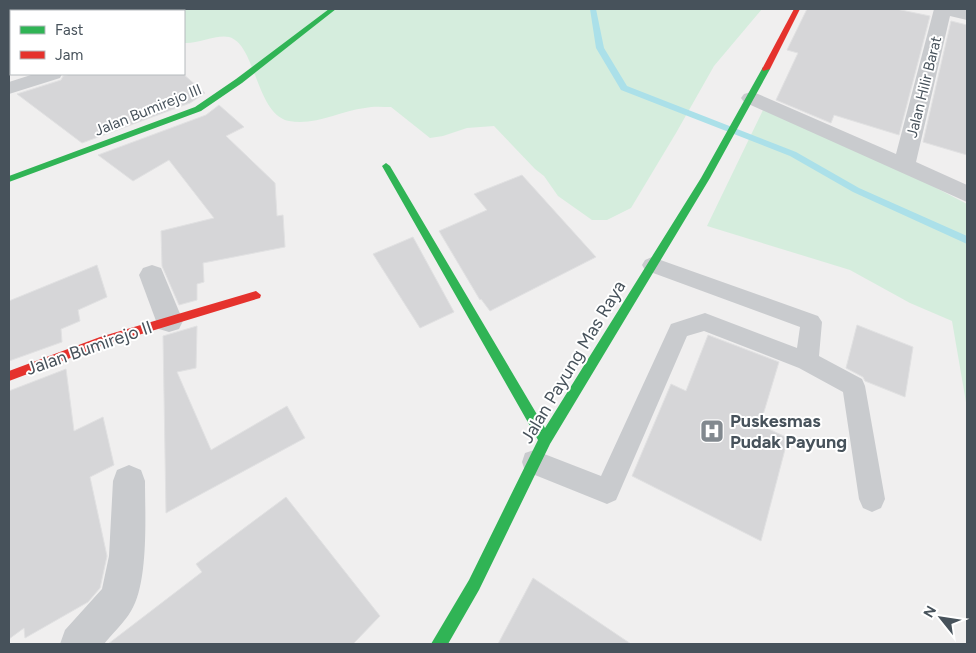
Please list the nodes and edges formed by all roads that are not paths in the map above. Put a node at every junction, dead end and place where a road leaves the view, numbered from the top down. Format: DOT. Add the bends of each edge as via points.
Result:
graph roads {
  1 [pos="333,9"];
  2 [pos="797,9"];
  3 [pos="943,9"];
  4 [pos="967,15"];
  5 [pos="49,75"];
  6 [pos="9,88"];
  7 [pos="750,101"];
  8 [pos="904,165"];
  9 [pos="386,166"];
  10 [pos="9,180"];
  11 [pos="967,194"];
  12 [pos="652,265"];
  13 [pos="152,275"];
  14 [pos="256,295"];
  15 [pos="169,321"];
  16 [pos="807,361"];
  17 [pos="9,376"];
  18 [pos="545,440"];
  19 [pos="534,462"];
  20 [pos="129,481"];
  21 [pos="872,499"];
  22 [pos="80,644"];
  23 [pos="439,644"];
  1 -- 10 [label="street, Jalan Bumirejo III" via="198,109"];
  2 -- 7 [label="street, Jalan Payung Mas Raya"];
  3 -- 4 [label="street"];
  3 -- 8 [label="street, Jalan Hilir Barat"];
  5 -- 6 [label="street"];
  7 -- 8 [label="street"];
  7 -- 12 [label="street, Jalan Payung Mas Raya"];
  8 -- 11 [label="street"];
  9 -- 18 [label="street"];
  12 -- 16 [label="lane" via="811,322"];
  12 -- 18 [label="street, Jalan Payung Mas Raya"];
  13 -- 15 [label="street, Jalan Bumirejo II"];
  14 -- 15 [label="street, Jalan Bumirejo II"];
  15 -- 17 [label="street, Jalan Bumirejo II" via="60,355"];
  16 -- 19 [label="lane" via="704,322 679,330 607,491"];
  16 -- 21 [label="lane" via="854,386"];
  18 -- 19 [label="street, Jalan Payung Mas Raya"];
  19 -- 23 [label="street, Jalan Payung Mas Raya" via="474,585"];
  20 -- 22 [label="street" via="127,556 118,598"];
}
